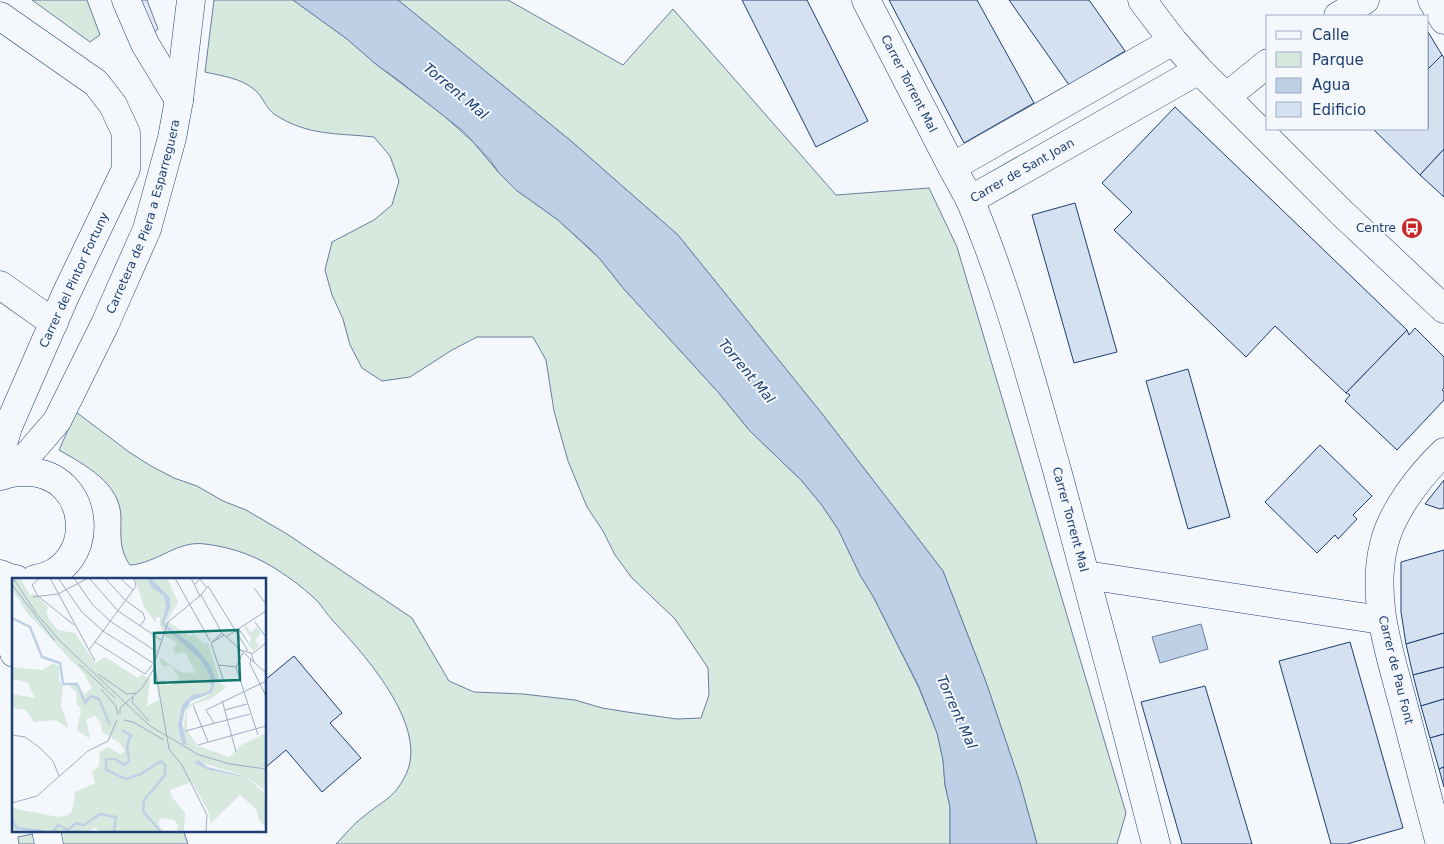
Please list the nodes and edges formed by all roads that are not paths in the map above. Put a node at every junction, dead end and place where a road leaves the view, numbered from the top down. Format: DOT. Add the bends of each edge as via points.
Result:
graph roads {
  1 [pos="126,0"];
  2 [pos="191,0"];
  3 [pos="866,0"];
  4 [pos="1142,0"];
  5 [pos="1365,0"];
  6 [pos="1432,0"];
  7 [pos="1340,15"];
  8 [pos="0,16"];
  9 [pos="1444,20"];
  10 [pos="1173,41"];
  11 [pos="1266,65"];
  12 [pos="1199,70"];
  13 [pos="1226,97"];
  14 [pos="179,100"];
  15 [pos="952,167"];
  16 [pos="970,200"];
  17 [pos="0,285"];
  18 [pos="1444,309"];
  19 [pos="54,323"];
  20 [pos="57,421"];
  21 [pos="1444,452"];
  22 [pos="4,467"];
  23 [pos="58,480"];
  24 [pos="1086,575"];
  25 [pos="17,578"];
  26 [pos="11,579"];
  27 [pos="1381,620"];
  28 [pos="12,644"];
  29 [pos="1156,844"];
  30 [pos="1440,844"];
  1 -- 14 [label="street" via="145,44"];
  2 -- 14 [label="street, Carretera de Piera a Esparreguera"];
  3 -- 15 [label="street, Carrer Torrent Mal"];
  4 -- 10 [label="street"];
  5 -- 7 [label="street"];
  6 -- 9 [label="street"];
  8 -- 19 [label="street, Carrer del Pintor Fortuny" via="96,83 113,105 126,133 126,169"];
  10 -- 12 [label="street"];
  10 -- 15 [label="street"];
  11 -- 13 [label="street"];
  12 -- 13 [label="street"];
  12 -- 16 [label="street, Carrer de Sant Joan"];
  13 -- 18 [label="street"];
  14 -- 20 [label="street, Carretera de Piera a Esparreguera" via="147,229"];
  15 -- 16 [label="street, Carrer de Sant Joan"];
  16 -- 24 [label="street, Carrer Torrent Mal" via="1025,356"];
  17 -- 19 [label="street"];
  19 -- 22 [label="street, Carrer del Pintor Fortuny" via="8,427"];
  20 -- 22 [label="street"];
  20 -- 23 [label="street" via="55,455"];
  21 -- 27 [label="street, Carrer de Pau Font" via="1412,489 1384,542 1380,571"];
  22 -- 23 [label="street" via="40,472"];
  23 -- 25 [label="street" via="74,498 80,516 80,533 74,551 56,571"];
  24 -- 27 [label="street"];
  24 -- 29 [label="street, Carrer Torrent Mal"];
  26 -- 28 [label="street" via="7,620"];
  27 -- 30 [label="street, Carrer de Pau Font"];
}
